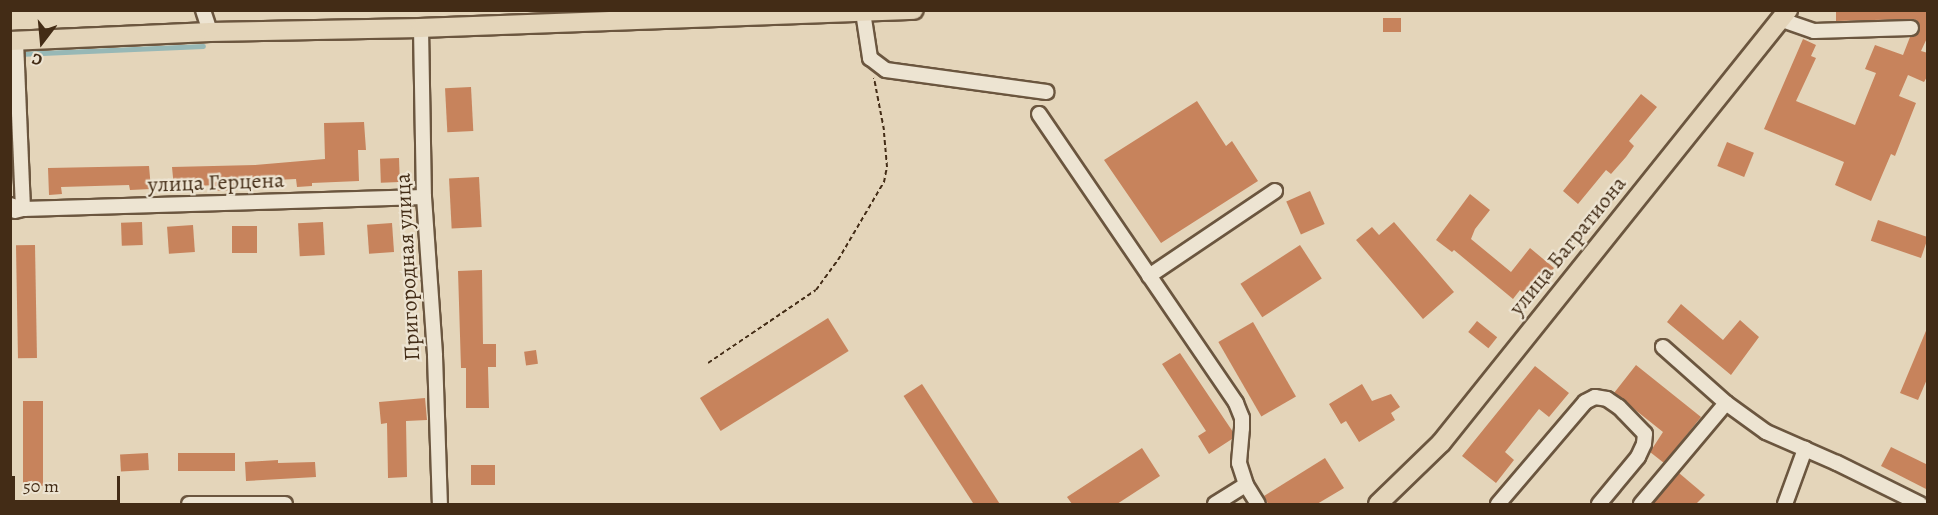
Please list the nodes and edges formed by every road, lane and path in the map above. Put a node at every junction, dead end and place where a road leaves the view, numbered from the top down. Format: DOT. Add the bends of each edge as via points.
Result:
graph roads {
  1 [pos="203,10"];
  2 [pos="914,10"];
  3 [pos="863,12"];
  4 [pos="1785,15"];
  5 [pos="502,17"];
  6 [pos="421,28"];
  7 [pos="1911,28"];
  8 [pos="210,32"];
  9 [pos="13,40"];
  10 [pos="870,58"];
  11 [pos="1047,92"];
  12 [pos="1039,114"];
  13 [pos="1275,191"];
  14 [pos="424,197"];
  15 [pos="15,209"];
  16 [pos="1149,276"];
  17 [pos="1663,347"];
  18 [pos="708,363"];
  19 [pos="1726,403"];
  20 [pos="1805,449"];
  21 [pos="1246,485"];
  22 [pos="189,504"];
  23 [pos="285,504"];
  24 [pos="441,504"];
  25 [pos="1215,504"];
  26 [pos="1258,504"];
  27 [pos="1378,504"];
  28 [pos="1498,504"];
  29 [pos="1599,504"];
  30 [pos="1641,504"];
  31 [pos="1785,504"];
  32 [pos="1920,504"];
  1 -- 8 [label="street"];
  2 -- 3 [label="main road"];
  3 -- 5 [label="main road"];
  3 -- 10 [label="street"];
  4 -- 7 [label="street" via="1814,31"];
  4 -- 27 [label="main road, улица Багратиона" via="1441,443"];
  5 -- 6 [label="main road"];
  6 -- 8 [label="main road"];
  6 -- 14 [label="street, Пригородная улица"];
  8 -- 9 [label="main road"];
  9 -- 15 [label="street"];
  10 -- 11 [label="street" via="885,70 903,74"];
  10 -- 18 [label="path" via="884,130 884,182 816,290"];
  12 -- 16 [label="street"];
  13 -- 16 [label="street"];
  14 -- 15 [label="street, улица Герцена"];
  14 -- 24 [label="street, Пригородная улица"];
  16 -- 21 [label="street" via="1236,403 1242,417 1239,463"];
  17 -- 19 [label="street"];
  19 -- 20 [label="street" via="1766,432"];
  19 -- 30 [label="street"];
  20 -- 31 [label="street"];
  20 -- 32 [label="street"];
  21 -- 25 [label="street"];
  21 -- 26 [label="street"];
  22 -- 23 [label="street"];
  28 -- 29 [label="street" via="1585,402 1595,397 1619,407 1645,434 1638,457"];
}
